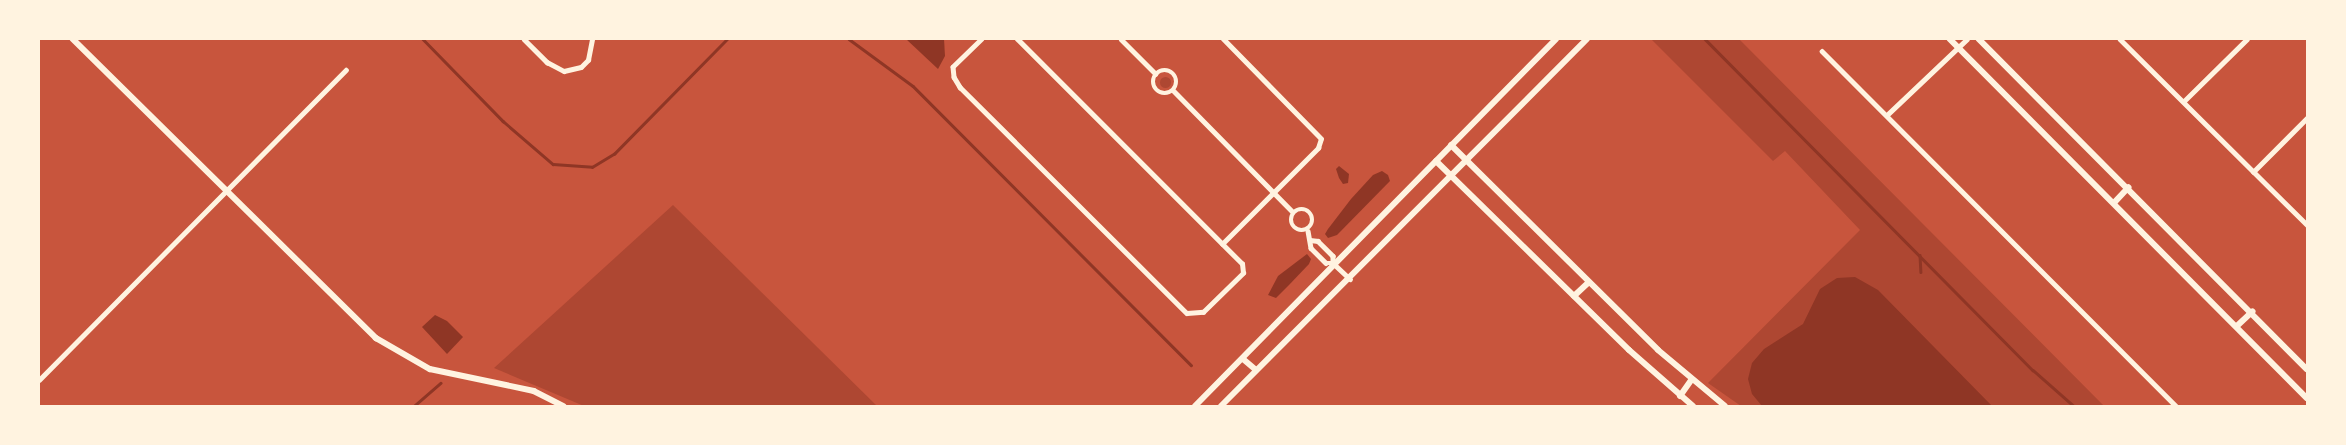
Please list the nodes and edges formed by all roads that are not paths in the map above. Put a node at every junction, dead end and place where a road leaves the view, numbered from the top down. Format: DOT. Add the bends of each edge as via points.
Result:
graph roads {
  1 [pos="74,39"];
  2 [pos="524,39"];
  3 [pos="592,39"];
  4 [pos="982,39"];
  5 [pos="1017,39"];
  6 [pos="1121,39"];
  7 [pos="1223,39"];
  8 [pos="1556,39"];
  9 [pos="1586,39"];
  10 [pos="1950,39"];
  11 [pos="1967,39"];
  12 [pos="1979,39"];
  13 [pos="2120,39"];
  14 [pos="2247,39"];
  15 [pos="1958,47"];
  16 [pos="1822,51"];
  17 [pos="346,70"];
  18 [pos="1156,74"];
  19 [pos="1173,90"];
  20 [pos="2184,101"];
  21 [pos="1887,115"];
  22 [pos="2307,118"];
  23 [pos="1451,145"];
  24 [pos="1466,160"];
  25 [pos="1436,161"];
  26 [pos="2253,172"];
  27 [pos="1451,176"];
  28 [pos="2128,188"];
  29 [pos="226,190"];
  30 [pos="1274,192"];
  31 [pos="2114,202"];
  32 [pos="1292,211"];
  33 [pos="2307,225"];
  34 [pos="1308,231"];
  35 [pos="1310,240"];
  36 [pos="1222,244"];
  37 [pos="1334,264"];
  38 [pos="1350,279"];
  39 [pos="1588,283"];
  40 [pos="1574,296"];
  41 [pos="2252,312"];
  42 [pos="2237,326"];
  43 [pos="1243,359"];
  44 [pos="2307,369"];
  45 [pos="1256,370"];
  46 [pos="39,380"];
  47 [pos="1691,380"];
  48 [pos="1680,396"];
  49 [pos="2307,398"];
  50 [pos="562,406"];
  51 [pos="1195,406"];
  52 [pos="1221,406"];
  53 [pos="1693,406"];
  54 [pos="1725,406"];
  55 [pos="2176,406"];
  1 -- 29 [label="street"];
  2 -- 3 [label="street" via="547,62 564,71 581,68 588,60"];
  4 -- 36 [label="street" via="954,67 954,77 960,87 1187,313 1203,312 1243,272 1244,268"];
  5 -- 36 [label="street"];
  6 -- 18 [label="street"];
  7 -- 30 [label="street" via="1321,139 1318,148"];
  8 -- 23 [label="main road"];
  9 -- 24 [label="main road"];
  10 -- 15 [label="street"];
  11 -- 15 [label="street"];
  12 -- 28 [label="street"];
  13 -- 20 [label="street"];
  14 -- 20 [label="street"];
  15 -- 21 [label="street"];
  15 -- 31 [label="street"];
  16 -- 21 [label="street"];
  17 -- 29 [label="street"];
  18 -- 19 [label="street" via="1153,84 1157,91 1165,94"];
  18 -- 19 [label="street" via="1164,70 1173,73 1177,83"];
  19 -- 30 [label="street"];
  20 -- 26 [label="street"];
  21 -- 55 [label="street"];
  22 -- 26 [label="street"];
  23 -- 24 [label="main road"];
  23 -- 25 [label="main road"];
  24 -- 27 [label="main road"];
  24 -- 39 [label="main road"];
  25 -- 27 [label="main road"];
  25 -- 37 [label="main road"];
  26 -- 33 [label="street"];
  27 -- 38 [label="main road"];
  27 -- 40 [label="main road"];
  28 -- 31 [label="street"];
  28 -- 41 [label="street"];
  29 -- 46 [label="street"];
  29 -- 50 [label="street" via="376,338 430,369 534,392"];
  30 -- 32 [label="street"];
  30 -- 36 [label="street"];
  31 -- 42 [label="street"];
  32 -- 34 [label="street" via="1291,221 1300,230"];
  32 -- 34 [label="street" via="1302,209 1312,217 1313,226"];
  34 -- 35 [label="street"];
  35 -- 37 [label="street" via="1311,248 1326,263"];
  35 -- 37 [label="street" via="1318,240 1333,256"];
  37 -- 38 [label="street"];
  37 -- 43 [label="main road"];
  38 -- 45 [label="main road"];
  39 -- 40 [label="main road"];
  39 -- 47 [label="main road"];
  40 -- 48 [label="main road"];
  41 -- 42 [label="street"];
  41 -- 44 [label="street"];
  42 -- 49 [label="street"];
  43 -- 45 [label="main road"];
  43 -- 51 [label="main road"];
  45 -- 52 [label="main road"];
  47 -- 48 [label="main road"];
  47 -- 54 [label="main road"];
  48 -- 53 [label="main road"];
}
